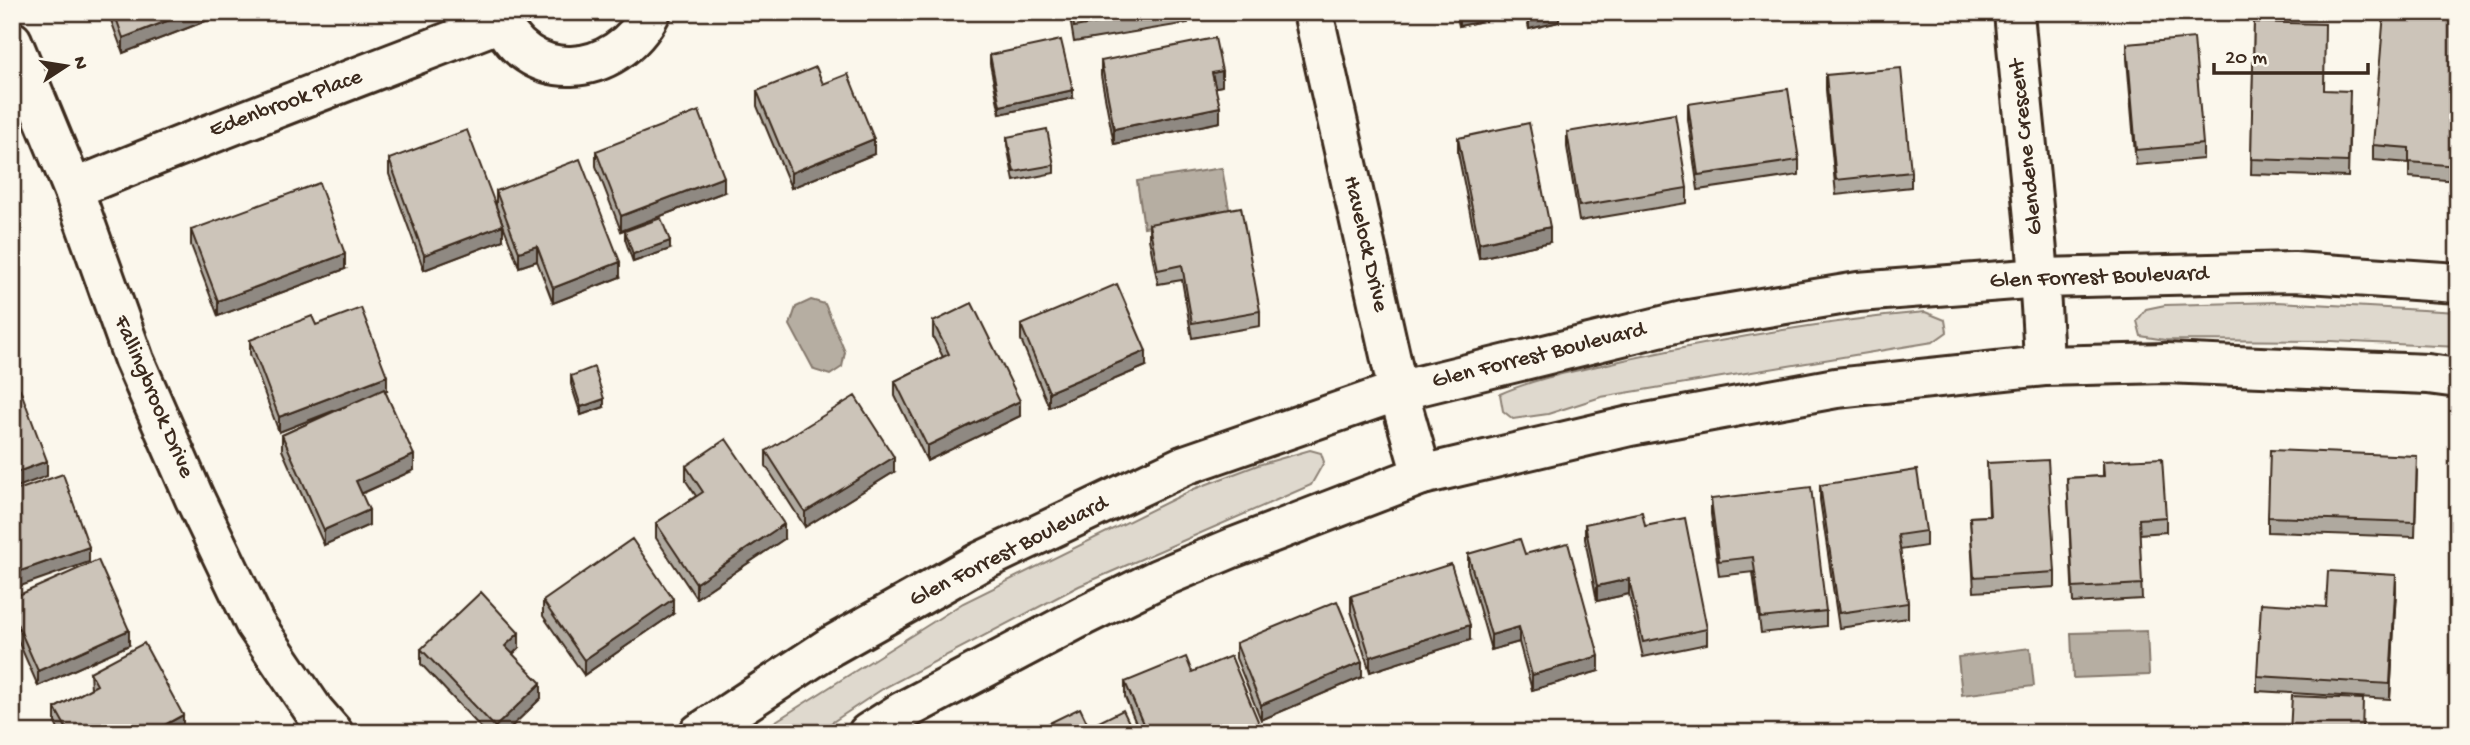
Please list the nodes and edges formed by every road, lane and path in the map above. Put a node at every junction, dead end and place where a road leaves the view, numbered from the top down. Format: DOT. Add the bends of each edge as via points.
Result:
graph roads {
  1 [pos="651,12"];
  2 [pos="1312,12"];
  3 [pos="2014,12"];
  4 [pos="499,17"];
  5 [pos="12,41"];
  6 [pos="73,189"];
  7 [pos="2040,278"];
  8 [pos="2458,283"];
  9 [pos="2043,366"];
  10 [pos="2458,378"];
  11 [pos="1398,391"];
  12 [pos="1422,475"];
  13 [pos="333,733"];
  14 [pos="699,733"];
  15 [pos="868,733"];
  1 -- 4 [label="street, Edenbrook Place" via="640,34 615,55 588,66 542,61 518,45"];
  2 -- 11 [label="street, Havelock Drive"];
  3 -- 7 [label="street, Glendene Crescent"];
  4 -- 6 [label="street, Edenbrook Place"];
  5 -- 6 [label="street, Fallingbrook Drive"];
  6 -- 13 [label="street, Fallingbrook Drive" via="134,360 233,580 255,624"];
  7 -- 8 [label="street, Glen Forrest Boulevard" via="2294,272"];
  7 -- 9 [label="street, Glendene Crescent"];
  7 -- 11 [label="street, Glen Forrest Boulevard" via="1858,292 1683,321"];
  9 -- 10 [label="street" via="2166,363"];
  9 -- 12 [label="street" via="1836,388 1630,426"];
  11 -- 12 [label="street, Havelock Drive"];
  11 -- 14 [label="street, Glen Forrest Boulevard" via="1185,465 980,562 831,646"];
  12 -- 15 [label="street" via="1158,579"];
}
